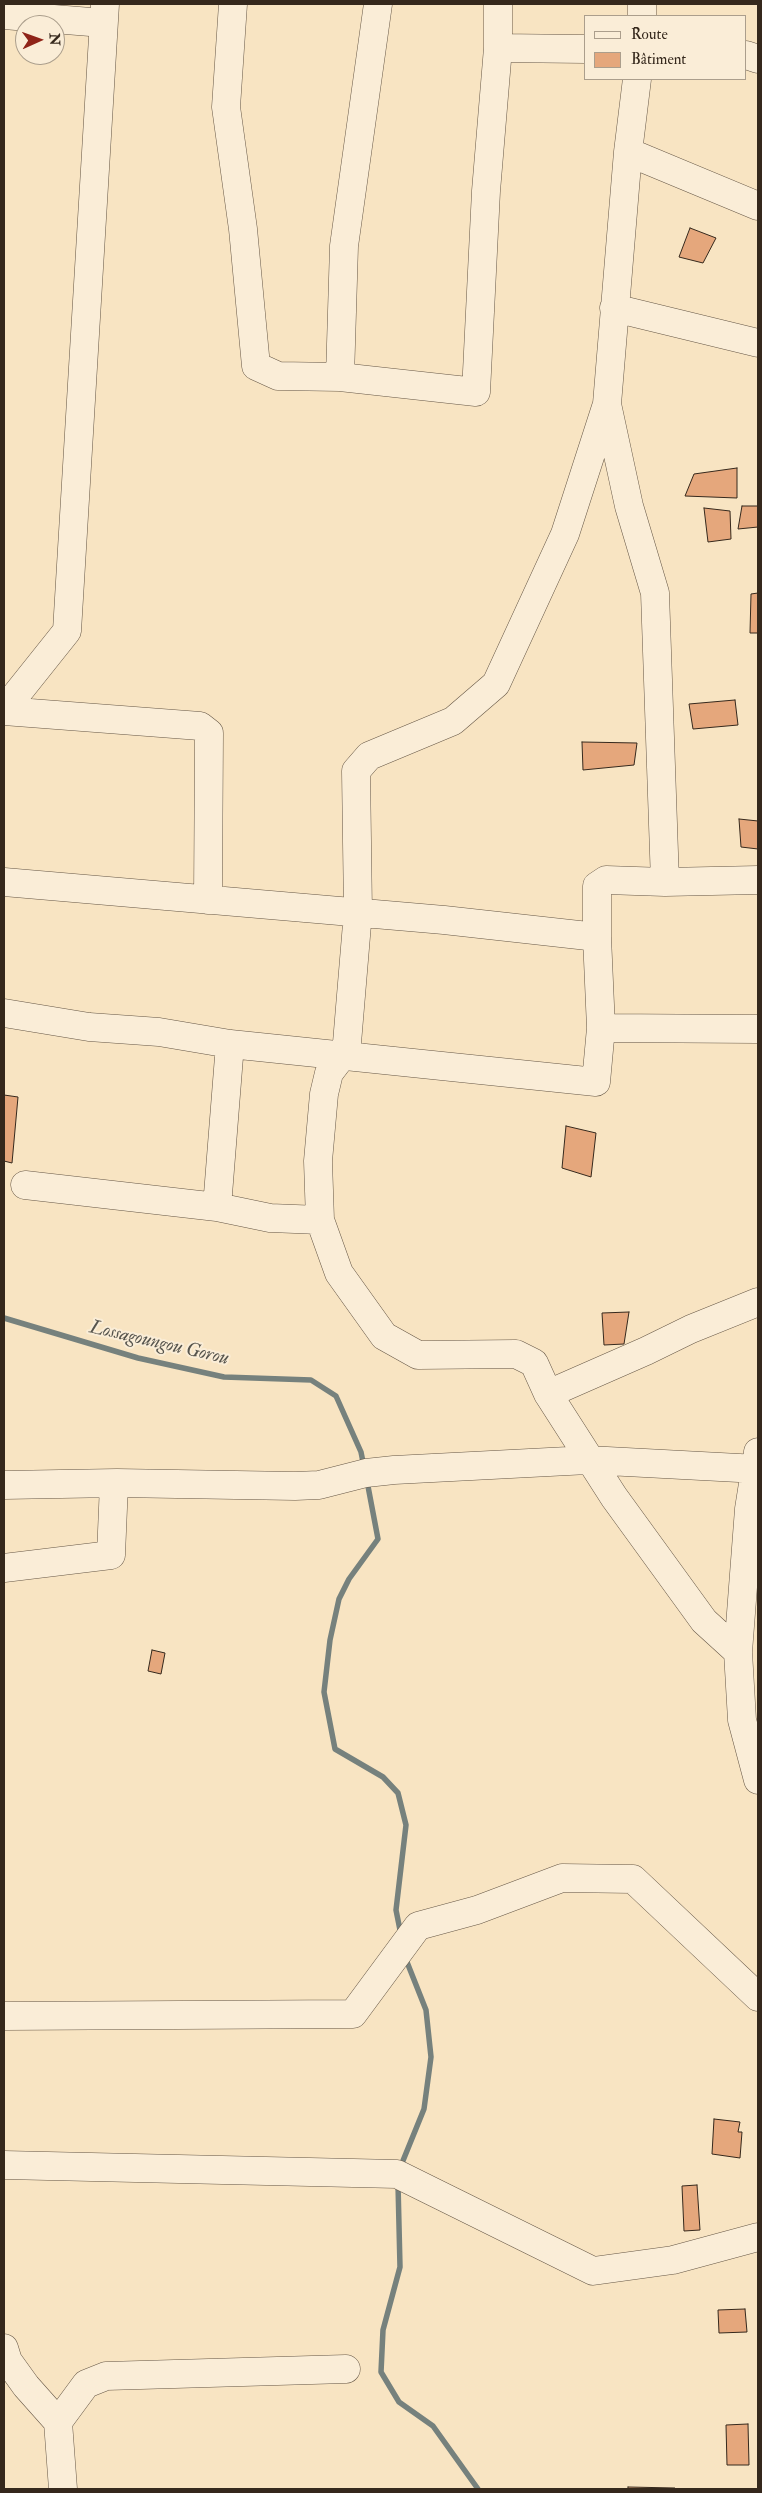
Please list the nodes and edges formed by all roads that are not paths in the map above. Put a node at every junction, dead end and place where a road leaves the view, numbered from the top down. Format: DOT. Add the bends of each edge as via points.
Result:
graph roads {
  1 [pos="233,4"];
  2 [pos="378,4"];
  3 [pos="498,4"];
  4 [pos="104,13"];
  5 [pos="4,15"];
  6 [pos="498,48"];
  7 [pos="584,49"];
  8 [pos="637,80"];
  9 [pos="628,152"];
  10 [pos="758,206"];
  11 [pos="614,308"];
  12 [pos="758,343"];
  13 [pos="340,377"];
  14 [pos="607,404"];
  15 [pos="4,710"];
  16 [pos="758,880"];
  17 [pos="4,882"];
  18 [pos="665,882"];
  19 [pos="208,900"];
  20 [pos="358,912"];
  21 [pos="596,937"];
  22 [pos="4,1013"];
  23 [pos="601,1028"];
  24 [pos="758,1029"];
  25 [pos="230,1044"];
  26 [pos="342,1056"];
  27 [pos="24,1185"];
  28 [pos="217,1207"];
  29 [pos="320,1220"];
  30 [pos="758,1302"];
  31 [pos="548,1394"];
  32 [pos="588,1460"];
  33 [pos="757,1463"];
  34 [pos="114,1484"];
  35 [pos="4,1485"];
  36 [pos="4,1568"];
  37 [pos="738,1652"];
  38 [pos="758,1780"];
  39 [pos="758,1997"];
  40 [pos="4,2016"];
  41 [pos="4,2165"];
  42 [pos="758,2236"];
  43 [pos="4,2348"];
  44 [pos="346,2369"];
  45 [pos="58,2422"];
  46 [pos="63,2489"];
  1 -- 13 [label="street" via="226,107 243,229 256,366 278,376"];
  2 -- 13 [label="street" via="344,246"];
  3 -- 6 [label="street"];
  4 -- 5 [label="street"];
  4 -- 15 [label="street" via="67,631"];
  6 -- 7 [label="street"];
  6 -- 13 [label="street" via="486,191 476,392"];
  8 -- 9 [label="street"];
  9 -- 10 [label="street"];
  9 -- 11 [label="street"];
  11 -- 12 [label="street"];
  11 -- 14 [label="street"];
  14 -- 18 [label="street" via="630,506 655,593"];
  14 -- 20 [label="street" via="565,534 496,684 454,721 369,756 356,771"];
  15 -- 19 [label="street" via="200,726 210,732"];
  16 -- 18 [label="street"];
  17 -- 19 [label="street"];
  18 -- 21 [label="street" via="606,880 597,886"];
  19 -- 20 [label="street"];
  20 -- 21 [label="street"];
  20 -- 26 [label="street" via="347,1043"];
  21 -- 23 [label="street"];
  22 -- 25 [label="street"];
  23 -- 24 [label="street"];
  23 -- 26 [label="street" via="596,1082"];
  25 -- 26 [label="street"];
  25 -- 28 [label="street"];
  26 -- 29 [label="street" via="329,1073 324,1094 318,1161"];
  27 -- 28 [label="street"];
  28 -- 29 [label="street" via="270,1218"];
  29 -- 31 [label="street" via="339,1273 384,1336 418,1355 516,1354 534,1363"];
  30 -- 31 [label="street"];
  31 -- 32 [label="street"];
  32 -- 33 [label="street"];
  32 -- 34 [label="street" via="394,1470 366,1473 319,1485"];
  32 -- 37 [label="street" via="704,1621"];
  33 -- 37 [label="street" via="749,1509"];
  34 -- 35 [label="street"];
  34 -- 36 [label="street" via="111,1554"];
  37 -- 38 [label="street" via="742,1720"];
  39 -- 40 [label="street" via="632,1879 562,1878 477,1910 418,1926 353,2014"];
  41 -- 42 [label="street" via="397,2174 593,2271 674,2260"];
  43 -- 45 [label="street" via="8,2361 26,2386"];
  44 -- 45 [label="street" via="106,2376 86,2384"];
  45 -- 46 [label="street"];
}
